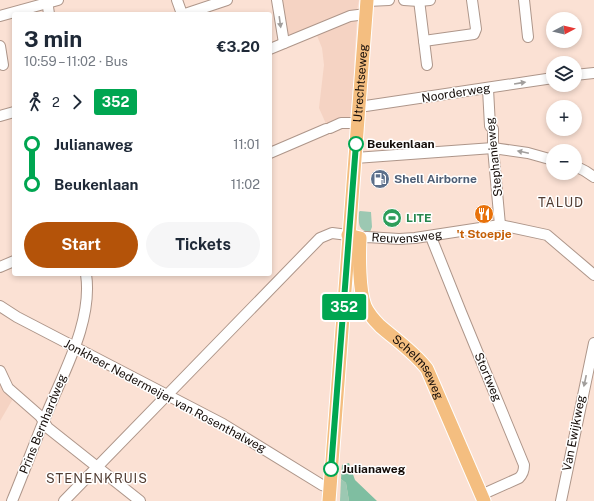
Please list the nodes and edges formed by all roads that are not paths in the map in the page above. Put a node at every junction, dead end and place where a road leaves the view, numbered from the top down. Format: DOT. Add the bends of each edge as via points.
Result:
graph roads {
  1 [pos="177,0"];
  2 [pos="227,0"];
  3 [pos="277,0"];
  4 [pos="389,0"];
  5 [pos="404,0"];
  6 [pos="430,0"];
  7 [pos="472,0"];
  8 [pos="524,0"];
  9 [pos="51,1"];
  10 [pos="419,1"];
  11 [pos="367,5"];
  12 [pos="49,12"];
  13 [pos="181,12"];
  14 [pos="191,12"];
  15 [pos="2,13"];
  16 [pos="528,37"];
  17 [pos="424,41"];
  18 [pos="284,43"];
  19 [pos="0,46"];
  20 [pos="272,48"];
  21 [pos="3,65"];
  22 [pos="427,65"];
  23 [pos="594,73"];
  24 [pos="582,74"];
  25 [pos="546,79"];
  26 [pos="488,89"];
  27 [pos="359,108"];
  28 [pos="12,113"];
  29 [pos="0,116"];
  30 [pos="358,123"];
  31 [pos="493,148"];
  32 [pos="272,152"];
  33 [pos="355,158"];
  34 [pos="546,158"];
  35 [pos="582,170"];
  36 [pos="594,177"];
  37 [pos="500,225"];
  38 [pos="354,236"];
  39 [pos="431,237"];
  40 [pos="12,262"];
  41 [pos="0,267"];
  42 [pos="594,275"];
  43 [pos="86,276"];
  44 [pos="0,306"];
  45 [pos="594,343"];
  46 [pos="74,347"];
  47 [pos="0,371"];
  48 [pos="168,395"];
  49 [pos="43,422"];
  50 [pos="97,467"];
  51 [pos="330,488"];
  52 [pos="482,498"];
  53 [pos="137,500"];
  54 [pos="12,501"];
  55 [pos="64,501"];
  56 [pos="329,501"];
  57 [pos="561,501"];
  1 -- 13 [label="street"];
  2 -- 14 [label="street"];
  3 -- 18 [label="street, one-way"];
  4 -- 11 [label="street"];
  5 -- 10 [label="street"];
  6 -- 10 [label="street"];
  7 -- 17 [label="street" via="476,29 474,34"];
  8 -- 16 [label="street"];
  9 -- 12 [label="street"];
  9 -- 15 [label="street"];
  10 -- 17 [label="street"];
  11 -- 18 [label="street" via="350,16"];
  11 -- 27 [label="main road, Utrechtseweg"];
  17 -- 22 [label="street"];
  18 -- 20 [label="street"];
  19 -- 21 [label="street"];
  23 -- 24 [label="street"];
  26 -- 25 [label="street, Noorderweg, one-way"];
  26 -- 27 [label="street, Noorderweg"];
  26 -- 31 [label="street, Stephanieweg"];
  27 -- 30 [label="main road, Utrechtseweg"];
  28 -- 29 [label="street"];
  30 -- 32 [label="street" via="341,123"];
  30 -- 33 [label="main road, Utrechtseweg"];
  31 -- 33 [label="street"];
  34 -- 31 [label="street, one-way" via="514,150"];
  31 -- 37 [label="street, Stephanieweg"];
  33 -- 38 [label="main road, Utrechtseweg"];
  35 -- 36 [label="street"];
  37 -- 39 [label="street, Reuvensweg"];
  37 -- 42 [label="street, Reuvensweg" via="547,235"];
  38 -- 39 [label="street, Reuvensweg" via="399,239"];
  38 -- 48 [label="street" via="332,233 320,238"];
  38 -- 51 [label="main road, Utrechtseweg" via="342,338"];
  38 -- 52 [label="main road, Schelmseweg" via="359,253 362,291 368,312 427,369"];
  39 -- 52 [label="street, Stortweg" via="524,465 519,478"];
  40 -- 41 [label="street"];
  43 -- 46 [label="street, Prins Bernhardweg" via="88,286 85,312"];
  44 -- 46 [label="street, Jonkheer Nedermeijer van Rosenthalweg"];
  45 -- 57 [label="street, Van Ewijkweg, one-way"];
  46 -- 48 [label="street, Jonkheer Nedermeijer van Rosenthalweg"];
  46 -- 49 [label="street, Prins Bernhardweg"];
  47 -- 49 [label="street" via="8,388 40,416"];
  48 -- 50 [label="street"];
  48 -- 51 [label="street, Jonkheer Nedermeijer van Rosenthalweg" via="230,428"];
  49 -- 50 [label="street"];
  49 -- 54 [label="street, Prins Bernhardweg"];
  50 -- 53 [label="street"];
  50 -- 55 [label="street"];
  51 -- 56 [label="main road, Utrechtseweg"];
}
